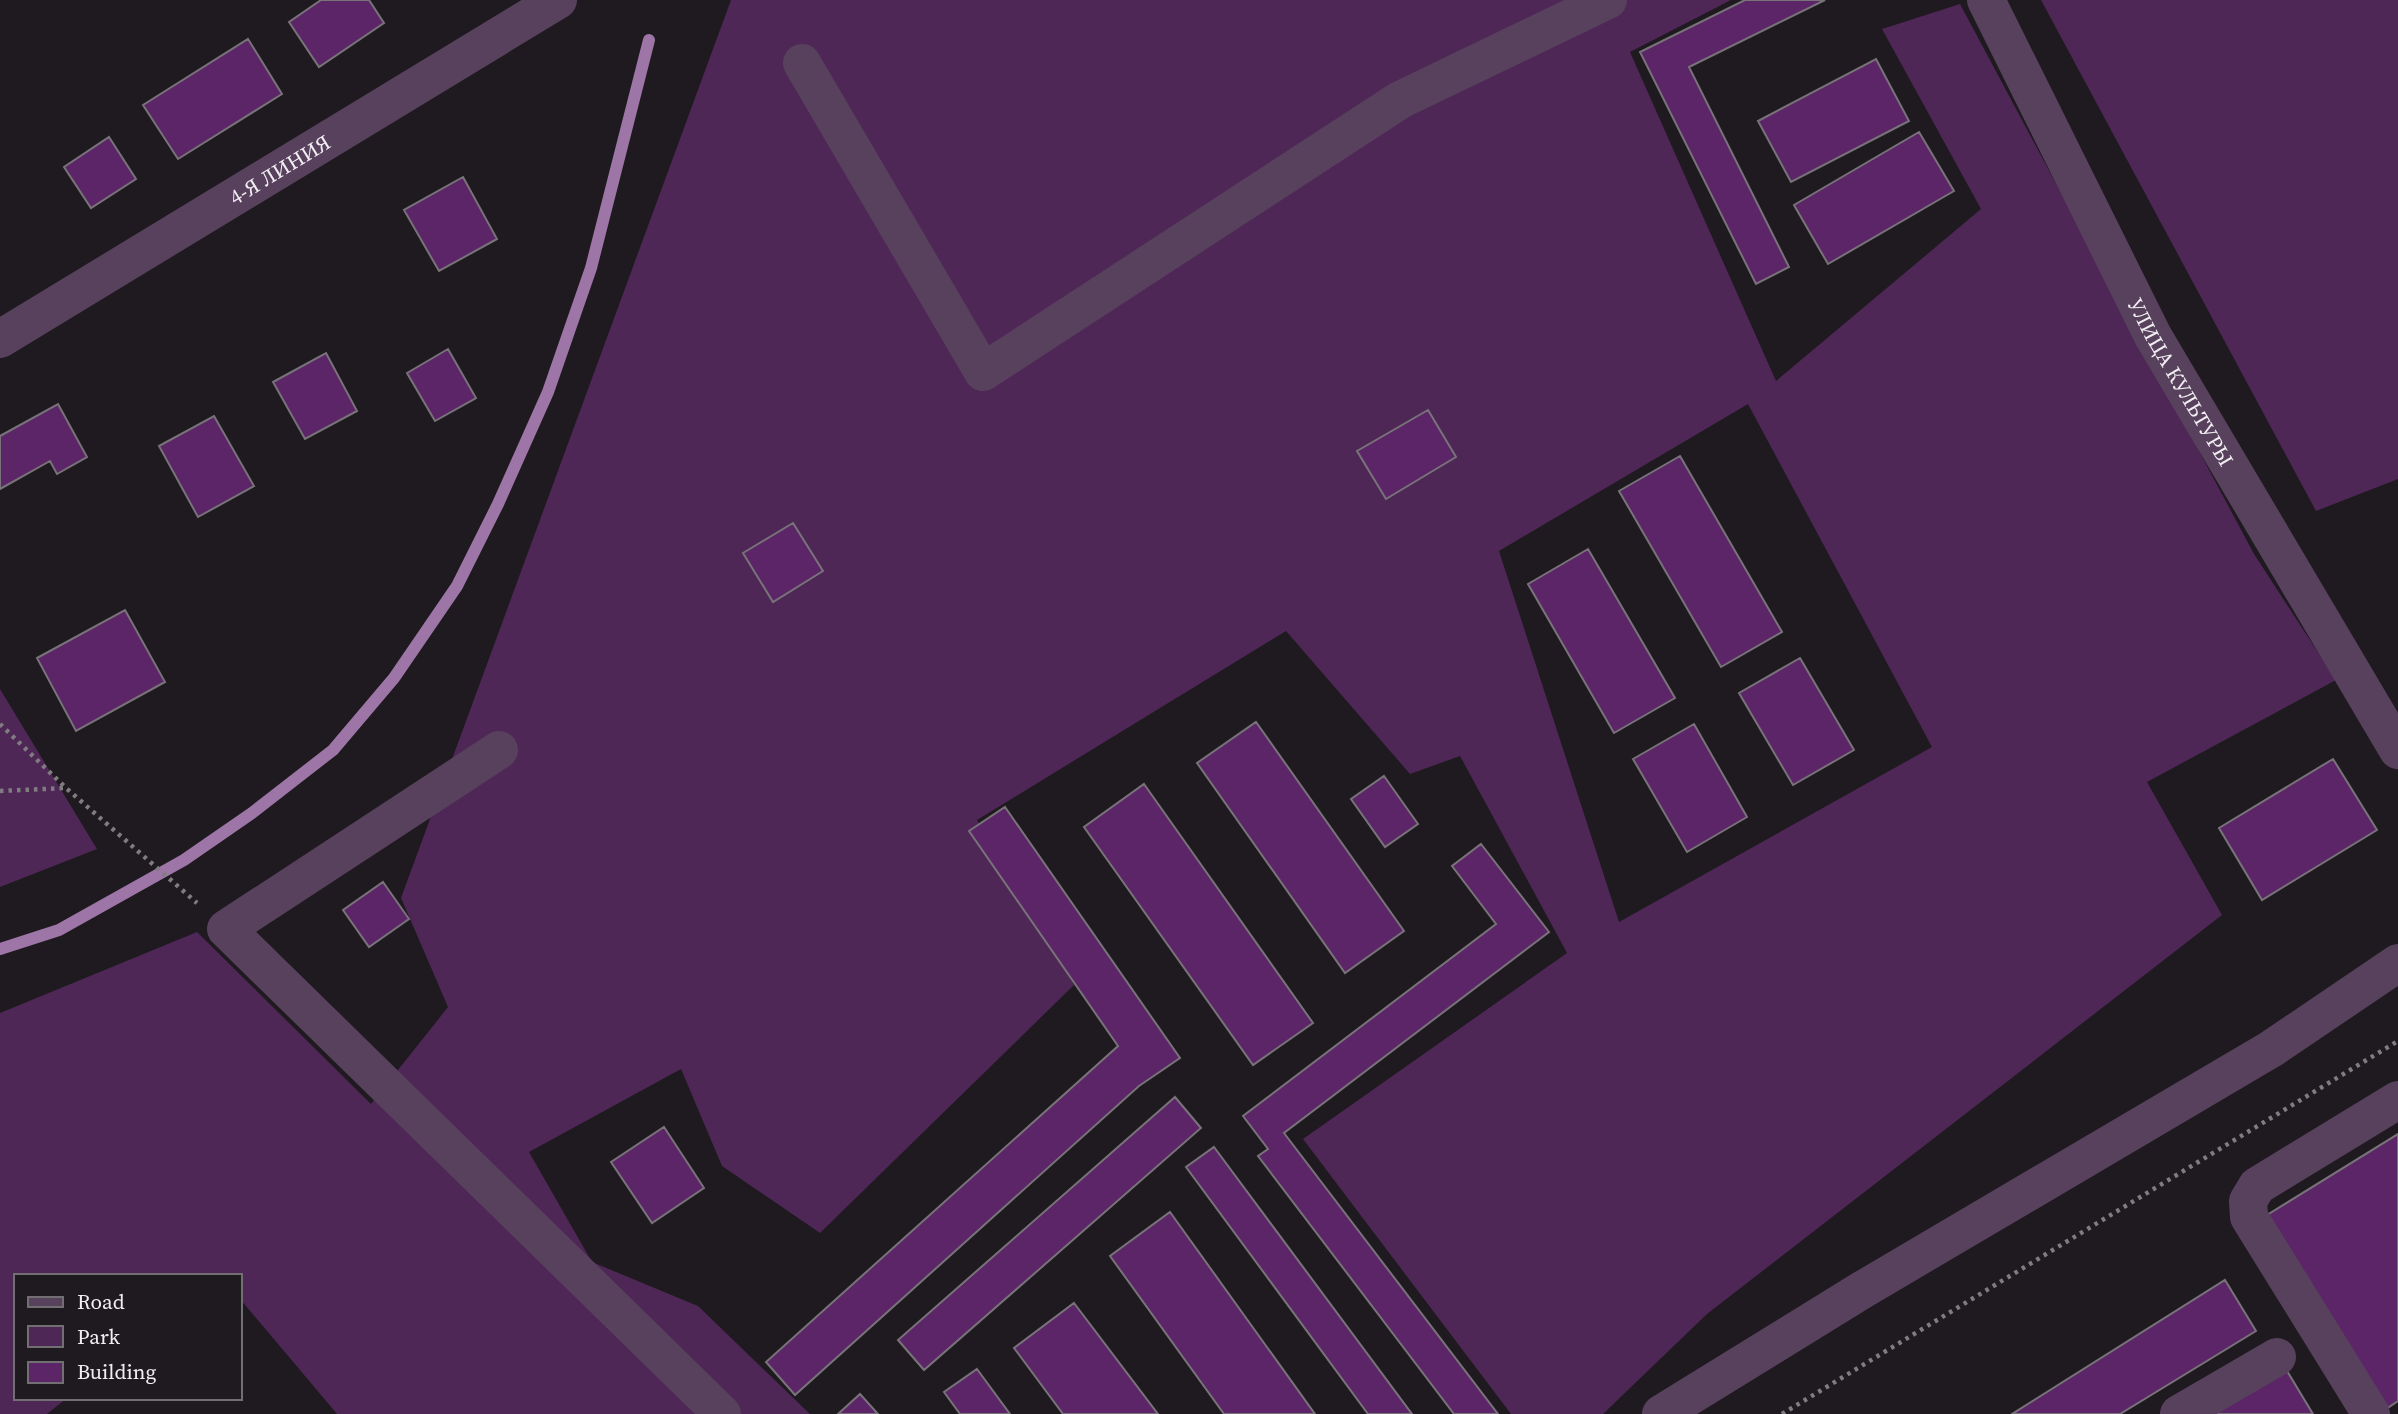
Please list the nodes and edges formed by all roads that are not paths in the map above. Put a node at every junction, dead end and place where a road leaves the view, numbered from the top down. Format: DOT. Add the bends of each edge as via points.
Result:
graph roads {
  1 [pos="558,0"];
  2 [pos="1608,0"];
  3 [pos="1986,0"];
  4 [pos="802,63"];
  5 [pos="0,338"];
  6 [pos="499,750"];
  7 [pos="2398,750"];
  8 [pos="2398,963"];
  9 [pos="2398,1100"];
  10 [pos="2277,1357"];
  11 [pos="722,1414"];
  12 [pos="1661,1414"];
  13 [pos="2179,1414"];
  14 [pos="2371,1414"];
  1 -- 5 [label="street, 4-Я ЛИНИЯ"];
  2 -- 4 [label="street" via="1400,100 982,372"];
  3 -- 7 [label="street, УЛИЦА КУЛЬТУРЫ" via="2153,336"];
  6 -- 11 [label="street" via="226,929"];
  8 -- 12 [label="street" via="2271,1049"];
  9 -- 14 [label="street" via="2257,1186 2248,1201 2249,1217"];
  10 -- 13 [label="street"];
}
